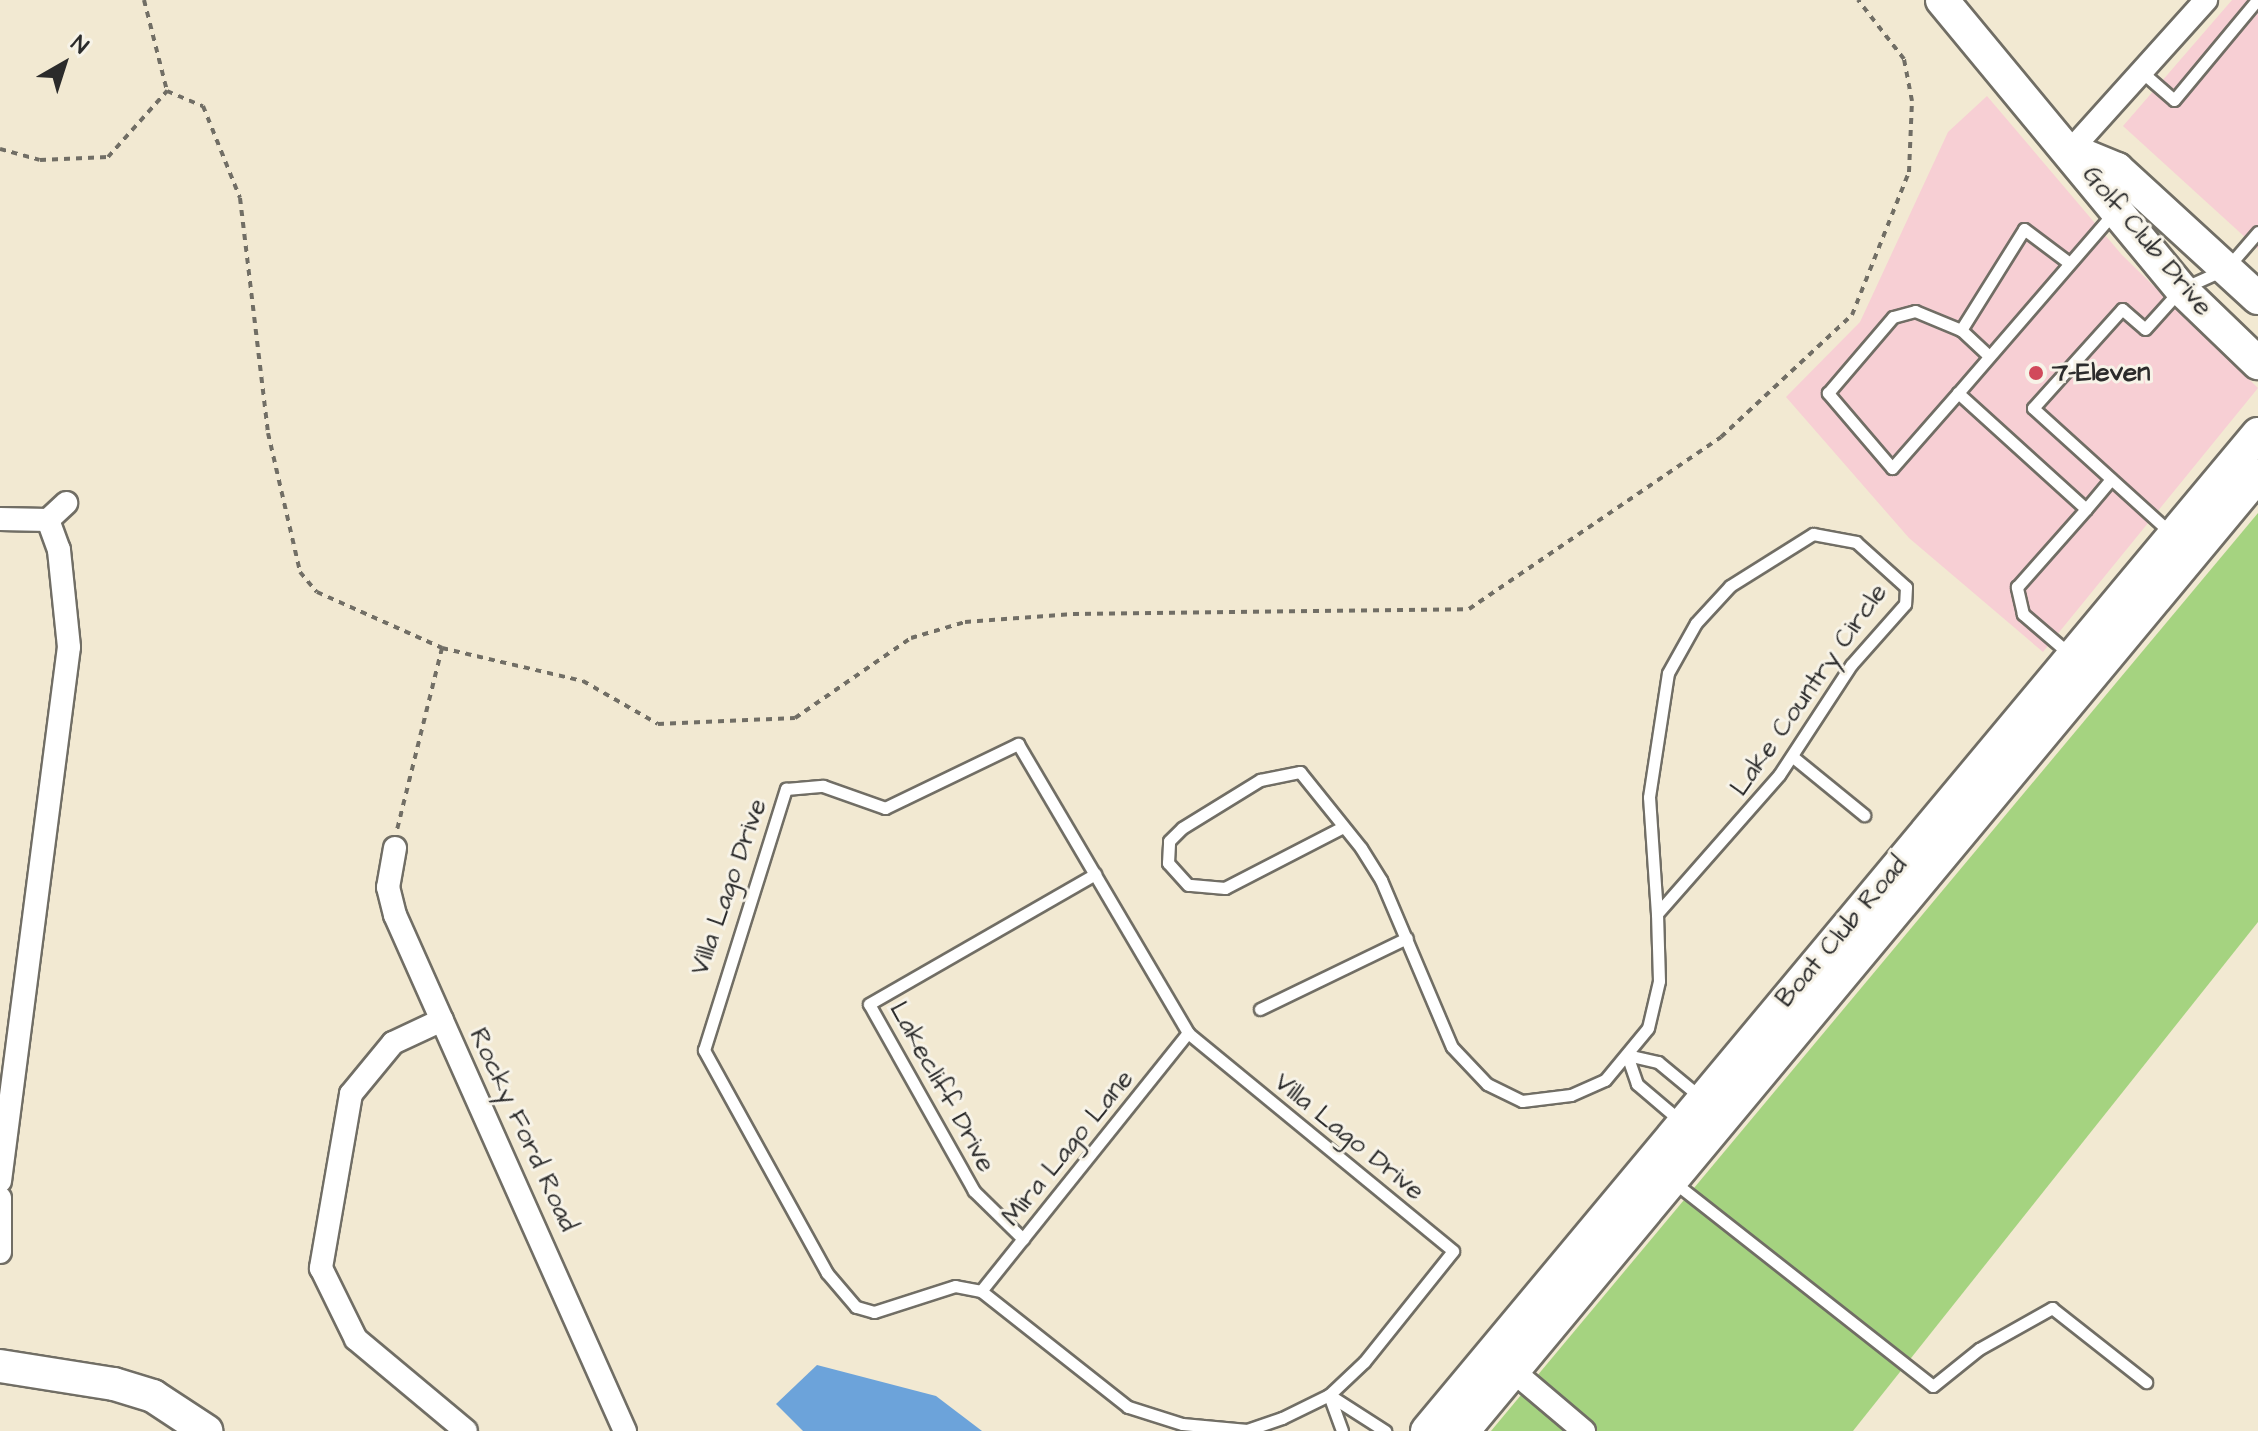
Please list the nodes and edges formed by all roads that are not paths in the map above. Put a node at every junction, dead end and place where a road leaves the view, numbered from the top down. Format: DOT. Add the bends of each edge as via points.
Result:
graph roads {
  1 [pos="2206,0"];
  2 [pos="2257,0"];
  3 [pos="1948,2"];
  4 [pos="2143,73"];
  5 [pos="2071,150"];
  6 [pos="2126,198"];
  7 [pos="2258,232"];
  8 [pos="2068,262"];
  9 [pos="2226,269"];
  10 [pos="2181,289"];
  11 [pos="2258,298"];
  12 [pos="1961,330"];
  13 [pos="1989,356"];
  14 [pos="2258,363"];
  15 [pos="1958,393"];
  16 [pos="2258,434"];
  17 [pos="2258,475"];
  18 [pos="2111,479"];
  19 [pos="66,503"];
  20 [pos="2086,509"];
  21 [pos="0,519"];
  22 [pos="48,520"];
  23 [pos="2173,536"];
  24 [pos="2072,657"];
  25 [pos="1793,757"];
  26 [pos="1864,815"];
  27 [pos="1343,827"];
  28 [pos="395,848"];
  29 [pos="1095,874"];
  30 [pos="1657,914"];
  31 [pos="1407,938"];
  32 [pos="1260,1009"];
  33 [pos="442,1020"];
  34 [pos="1188,1033"];
  35 [pos="1627,1055"];
  36 [pos="1700,1118"];
  37 [pos="1672,1180"];
  38 [pos="0,1181"];
  39 [pos="0,1198"];
  40 [pos="1023,1239"];
  41 [pos="0,1252"];
  42 [pos="981,1291"];
  43 [pos="0,1366"];
  44 [pos="1513,1371"];
  45 [pos="2146,1382"];
  46 [pos="1329,1395"];
  47 [pos="206,1431"];
  48 [pos="466,1431"];
  49 [pos="625,1431"];
  50 [pos="1342,1431"];
  51 [pos="1385,1431"];
  52 [pos="1427,1431"];
  53 [pos="1463,1431"];
  54 [pos="1584,1431"];
  1 -- 4 [label="street"];
  2 -- 4 [label="lane" via="2174,100"];
  3 -- 5 [label="main road, Golf Club Drive"];
  4 -- 5 [label="street"];
  5 -- 6 [label="main road, Golf Club Drive" via="2117,169"];
  6 -- 8 [label="lane"];
  6 -- 9 [label="main road, Golf Club Drive"];
  6 -- 10 [label="main road, Golf Club Drive"];
  7 -- 9 [label="lane"];
  8 -- 12 [label="lane" via="2024,229"];
  8 -- 13 [label="lane"];
  9 -- 10 [label="lane"];
  9 -- 11 [label="main road, Golf Club Drive"];
  10 -- 14 [label="main road, Golf Club Drive"];
  10 -- 18 [label="lane" via="2145,329 2122,309 2033,408"];
  12 -- 13 [label="lane"];
  12 -- 15 [label="lane" via="1915,311 1893,317 1828,393 1892,468"];
  13 -- 15 [label="lane"];
  15 -- 20 [label="lane"];
  16 -- 23 [label="main road, Boat Club Road"];
  17 -- 36 [label="main road, Boat Club Road"];
  18 -- 20 [label="lane"];
  18 -- 23 [label="lane"];
  19 -- 22 [label="street"];
  20 -- 24 [label="lane" via="2017,587 2023,614"];
  21 -- 22 [label="street"];
  22 -- 38 [label="street" via="59,550 69,647"];
  23 -- 24 [label="main road, Boat Club Road"];
  24 -- 36 [label="main road, Boat Club Road"];
  25 -- 26 [label="lane"];
  25 -- 30 [label="lane, Lake Country Circle"];
  25 -- 30 [label="lane, Lake Country Circle" via="1839,681 1907,598 1897,578 1842,536 1813,534 1764,559 1713,602 1680,648 1658,705 1650,773"];
  27 -- 27 [label="lane, Lake Country Circle" via="1225,888 1188,885 1168,863 1169,841 1182,828 1239,790 1292,770"];
  27 -- 31 [label="lane, Lake Country Circle" via="1381,880"];
  28 -- 33 [label="street, Rocky Ford Road" via="388,887 395,915"];
  29 -- 34 [label="lane, Villa Lago Drive"];
  29 -- 40 [label="lane, Lakecliff Drive" via="869,1004 974,1191"];
  29 -- 42 [label="lane, Villa Lago Drive" via="1018,744 885,808 803,783 786,789 776,808 712,1007 704,1050 827,1273 856,1307 874,1312 955,1286"];
  30 -- 35 [label="lane, Lake Country Circle" via="1653,1016"];
  31 -- 32 [label="lane"];
  31 -- 35 [label="lane, Lake Country Circle" via="1452,1047 1505,1094 1522,1101 1571,1095 1605,1080"];
  33 -- 48 [label="street" via="393,1043 351,1094 321,1268 356,1339"];
  33 -- 49 [label="street, Rocky Ford Road"];
  34 -- 40 [label="lane, Mira Lago Lane"];
  34 -- 46 [label="lane, Villa Lago Drive" via="1453,1251"];
  35 -- 36 [label="lane" via="1658,1062"];
  35 -- 36 [label="lane" via="1637,1084"];
  36 -- 37 [label="main road, Boat Club Road"];
  36 -- 52 [label="main road, Boat Club Road"];
  37 -- 44 [label="main road, Boat Club Road"];
  37 -- 45 [label="lane" via="1933,1386 1979,1349 2052,1308"];
  39 -- 41 [label="street"];
  40 -- 42 [label="lane, Mira Lago Lane"];
  42 -- 46 [label="lane, Villa Lago Drive" via="1128,1407 1203,1426 1247,1430"];
  43 -- 47 [label="main road" via="114,1384 153,1396"];
  44 -- 53 [label="main road, Boat Club Road"];
  44 -- 54 [label="street"];
  46 -- 50 [label="lane"];
  46 -- 51 [label="lane"];
}
